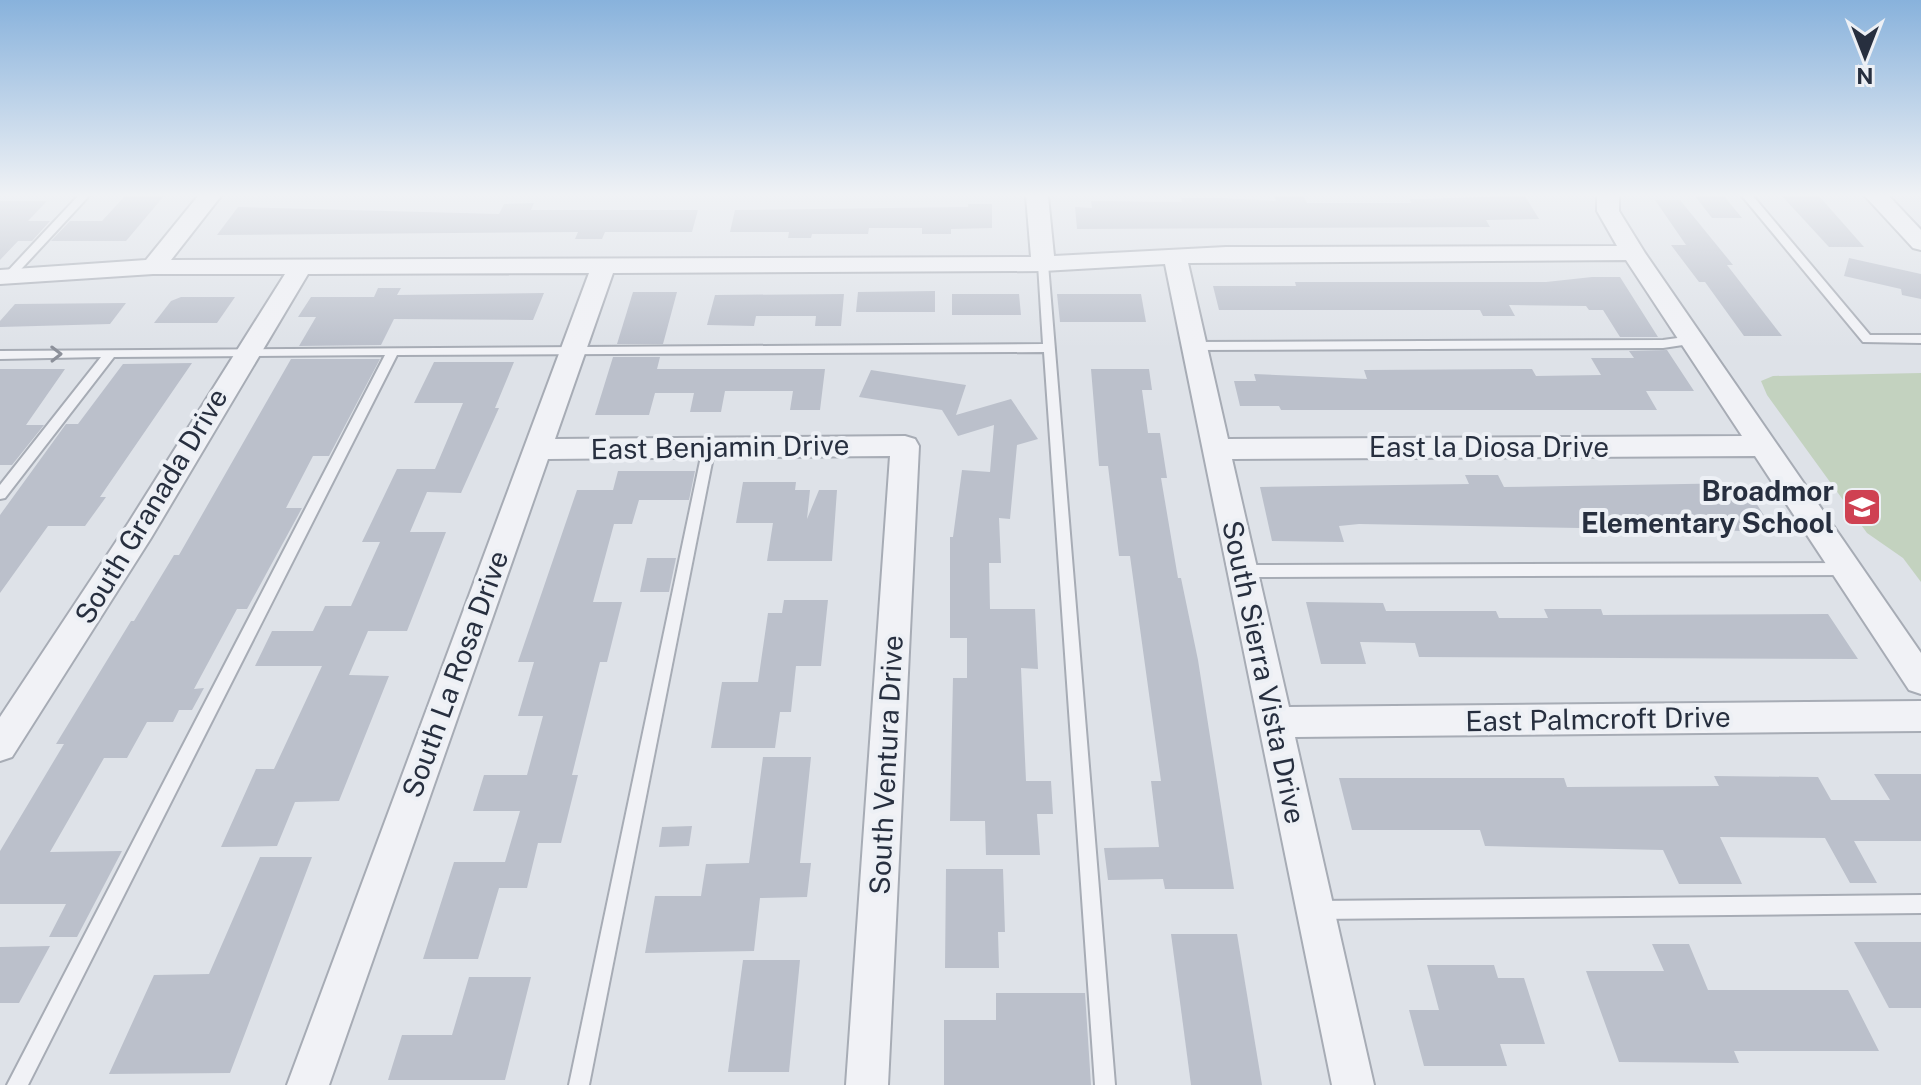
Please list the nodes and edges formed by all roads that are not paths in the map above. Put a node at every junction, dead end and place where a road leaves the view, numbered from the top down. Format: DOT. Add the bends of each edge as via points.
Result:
graph roads {
  1 [pos="34,247"];
  2 [pos="169,247"];
  3 [pos="1041,247"];
  4 [pos="1629,247"];
  5 [pos="1789,247"];
  6 [pos="1633,253"];
  7 [pos="1175,258"];
  8 [pos="604,264"];
  9 [pos="1043,264"];
  10 [pos="302,265"];
  11 [pos="153,267"];
  12 [pos="4,277"];
  13 [pos="1921,339"];
  14 [pos="1692,340"];
  15 [pos="1194,346"];
  16 [pos="572,348"];
  17 [pos="1049,348"];
  18 [pos="246,352"];
  19 [pos="393,352"];
  20 [pos="111,353"];
  21 [pos="0,355"];
  22 [pos="905,446"];
  23 [pos="1762,446"];
  24 [pos="709,447"];
  25 [pos="535,449"];
  26 [pos="1216,449"];
  27 [pos="0,494"];
  28 [pos="1846,569"];
  29 [pos="1242,571"];
  30 [pos="1921,680"];
  31 [pos="1921,716"];
  32 [pos="1275,722"];
  33 [pos="0,746"];
  34 [pos="1921,904"];
  35 [pos="1315,910"];
  36 [pos="17,1085"];
  37 [pos="308,1085"];
  38 [pos="579,1085"];
  39 [pos="867,1085"];
  40 [pos="1105,1085"];
  41 [pos="1353,1085"];
  1 -- 12 [label="lane"];
  2 -- 11 [label="street"];
  3 -- 9 [label="street"];
  4 -- 6 [label="street"];
  5 -- 13 [label="lane" via="1867,339"];
  6 -- 7 [label="street"];
  6 -- 14 [label="street"];
  7 -- 9 [label="street"];
  7 -- 15 [label="street, South Sierra Vista Drive"];
  8 -- 9 [label="street"];
  8 -- 10 [label="street"];
  8 -- 16 [label="street, South La Rosa Drive"];
  9 -- 17 [label="lane"];
  10 -- 11 [label="street"];
  10 -- 18 [label="street, South Granada Drive"];
  11 -- 12 [label="street"];
  14 -- 15 [label="lane"];
  14 -- 23 [label="street"];
  15 -- 26 [label="street, South Sierra Vista Drive"];
  16 -- 17 [label="lane"];
  16 -- 19 [label="lane"];
  16 -- 25 [label="street, South La Rosa Drive"];
  17 -- 40 [label="lane"];
  18 -- 19 [label="lane"];
  18 -- 20 [label="lane"];
  18 -- 33 [label="street, South Granada Drive" via="140,530"];
  19 -- 36 [label="lane"];
  21 -- 20 [label="lane, one-way"];
  20 -- 27 [label="lane"];
  22 -- 24 [label="street, East Benjamin Drive"];
  22 -- 39 [label="street, South Ventura Drive"];
  23 -- 26 [label="street, East la Diosa Drive"];
  23 -- 28 [label="street"];
  24 -- 25 [label="street, East Benjamin Drive"];
  24 -- 38 [label="lane"];
  25 -- 37 [label="street, South La Rosa Drive"];
  26 -- 29 [label="street, South Sierra Vista Drive"];
  28 -- 29 [label="lane"];
  28 -- 30 [label="street"];
  29 -- 32 [label="street, South Sierra Vista Drive"];
  31 -- 32 [label="street, East Palmcroft Drive"];
  32 -- 35 [label="street, South Sierra Vista Drive"];
  34 -- 35 [label="lane"];
  35 -- 41 [label="street, South Sierra Vista Drive"];
}
